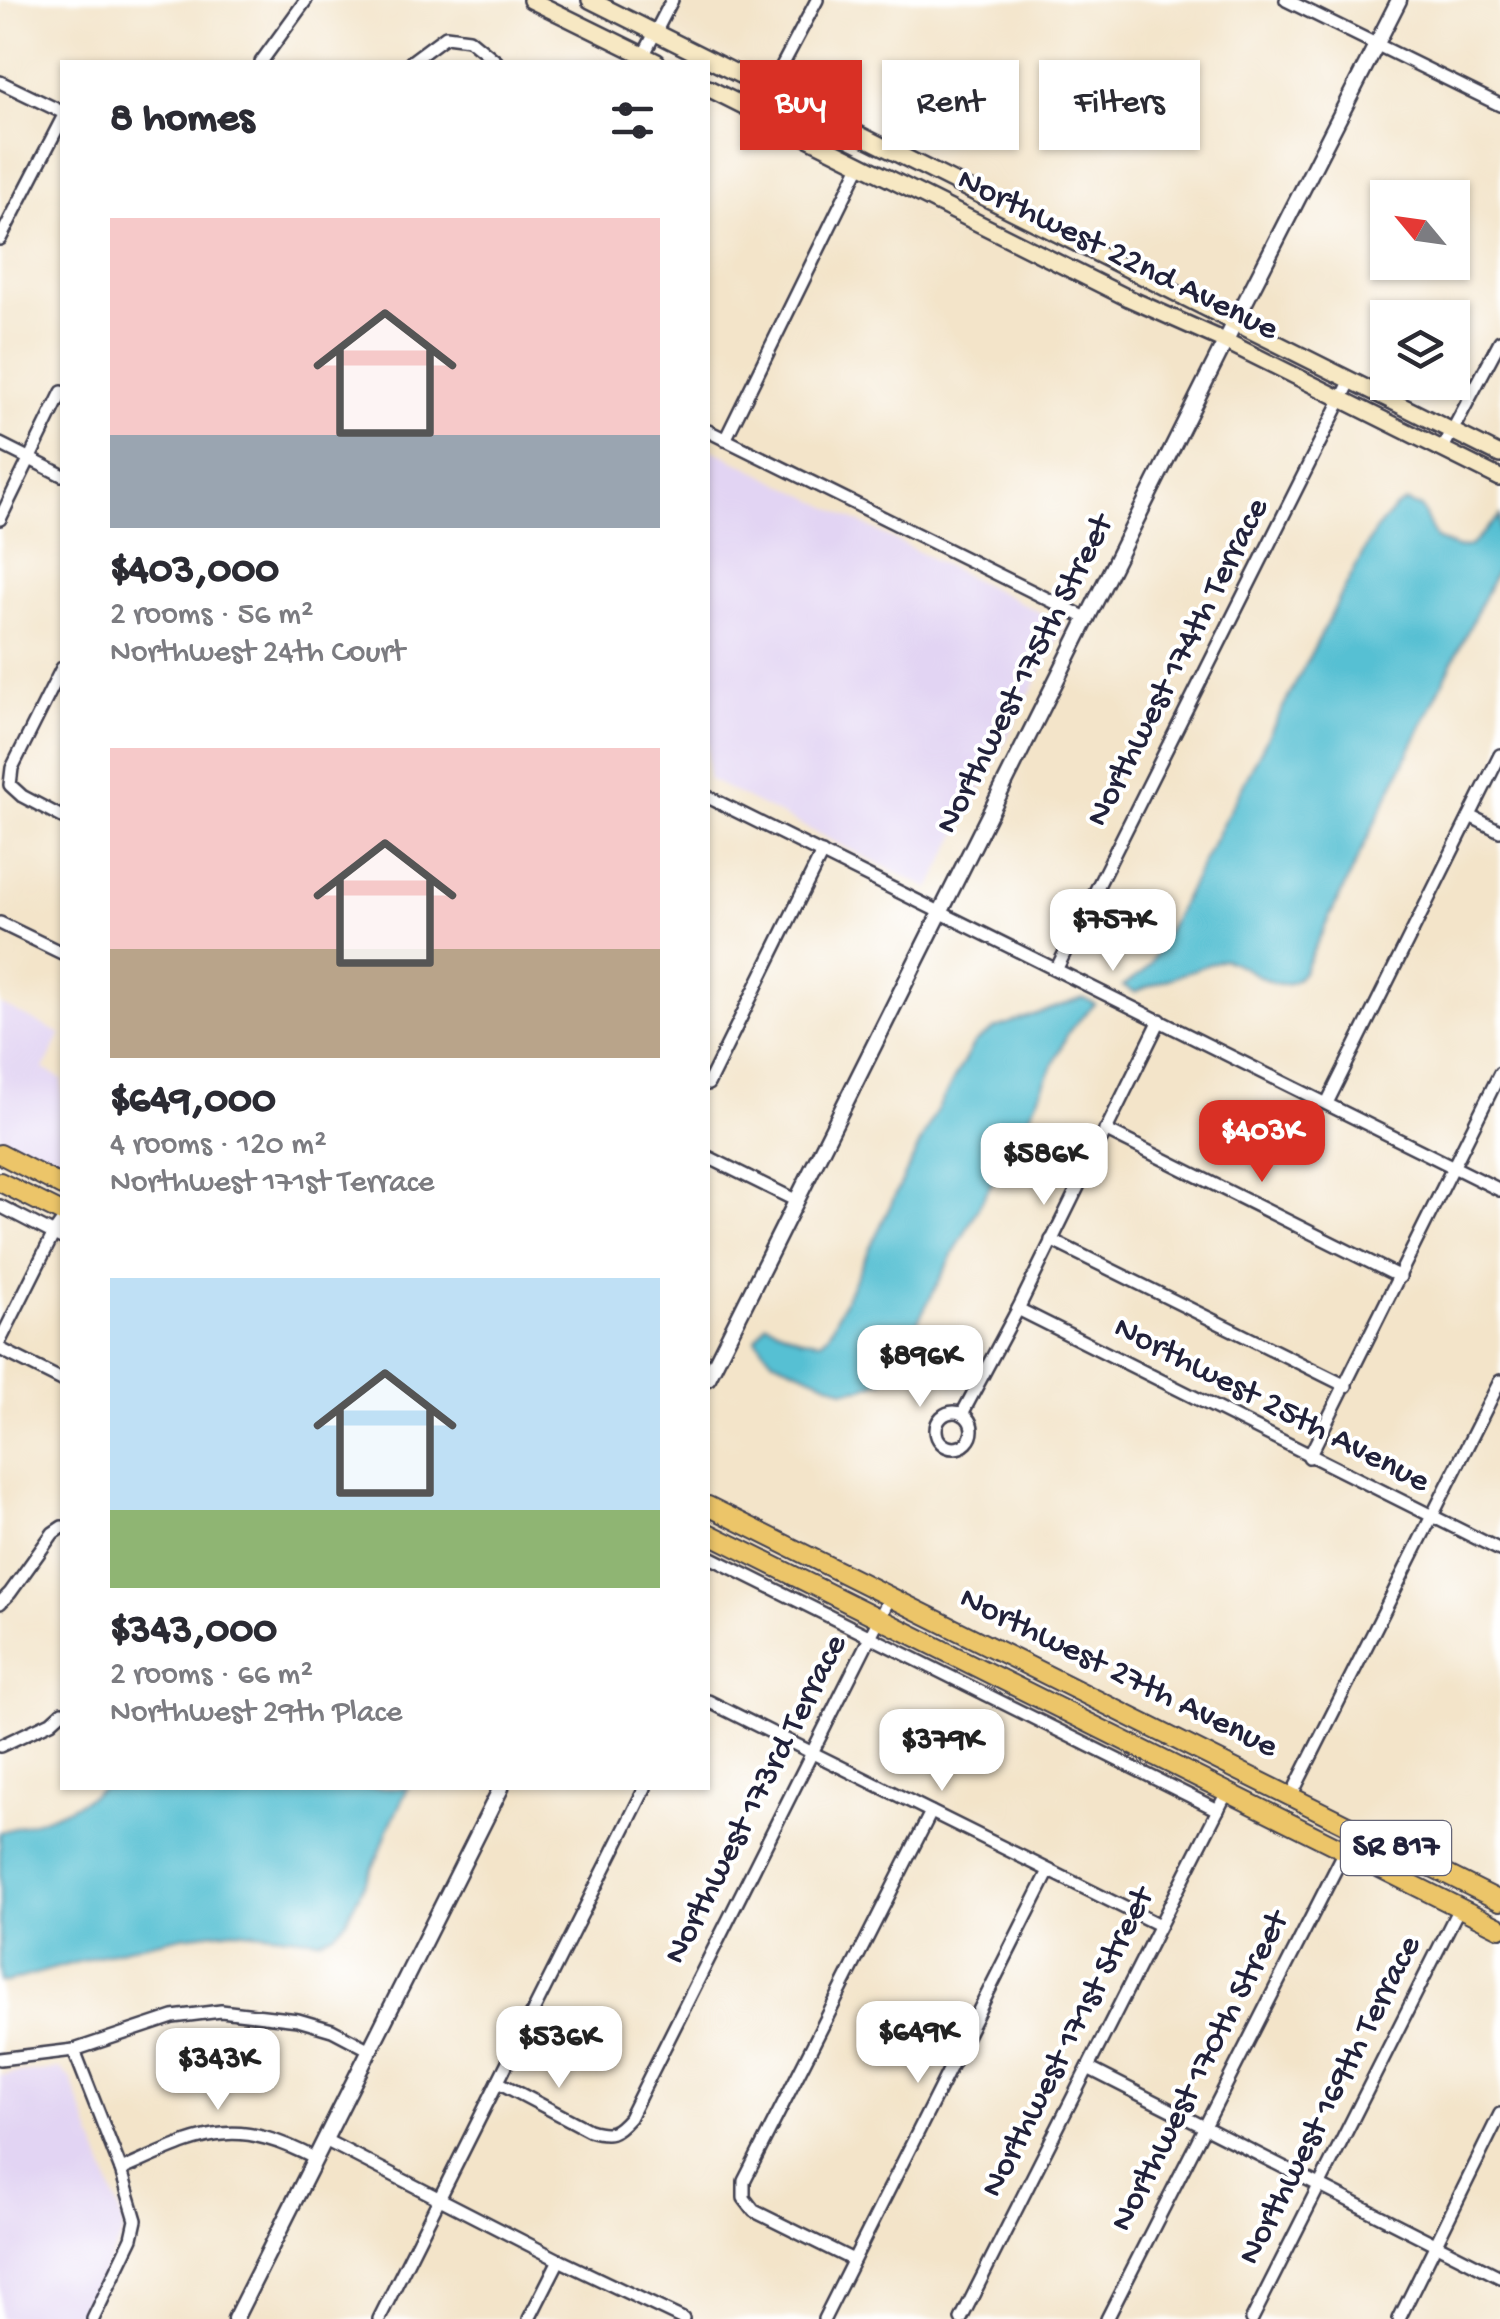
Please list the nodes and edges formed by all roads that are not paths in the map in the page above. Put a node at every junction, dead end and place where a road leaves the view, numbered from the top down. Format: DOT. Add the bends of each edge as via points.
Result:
graph roads {
  1 [pos="306,0"];
  2 [pos="530,0"];
  3 [pos="590,0"];
  4 [pos="672,0"];
  5 [pos="816,0"];
  6 [pos="1286,0"];
  7 [pos="1399,0"];
  8 [pos="655,32"];
  9 [pos="1376,45"];
  10 [pos="262,60"];
  11 [pos="415,60"];
  12 [pos="494,60"];
  13 [pos="647,60"];
  14 [pos="785,60"];
  15 [pos="740,75"];
  16 [pos="0,82"];
  17 [pos="710,89"];
  18 [pos="740,104"];
  19 [pos="1500,106"];
  20 [pos="60,111"];
  21 [pos="60,124"];
  22 [pos="862,136"];
  23 [pos="830,150"];
  24 [pos="860,165"];
  25 [pos="0,240"];
  26 [pos="1234,322"];
  27 [pos="1225,341"];
  28 [pos="1500,341"];
  29 [pos="1350,382"];
  30 [pos="60,396"];
  31 [pos="1342,399"];
  32 [pos="1453,431"];
  33 [pos="710,433"];
  34 [pos="725,440"];
  35 [pos="0,444"];
  36 [pos="1442,450"];
  37 [pos="1500,455"];
  38 [pos="30,458"];
  39 [pos="60,474"];
  40 [pos="1500,478"];
  41 [pos="0,518"];
  42 [pos="1088,620"];
  43 [pos="60,672"];
  44 [pos="1500,755"];
  45 [pos="710,798"];
  46 [pos="60,816"];
  47 [pos="1470,816"];
  48 [pos="1500,831"];
  49 [pos="822,853"];
  50 [pos="941,912"];
  51 [pos="0,923"];
  52 [pos="60,949"];
  53 [pos="1057,968"];
  54 [pos="1160,1020"];
  55 [pos="1500,1073"];
  56 [pos="710,1080"];
  57 [pos="1327,1103"];
  58 [pos="1105,1130"];
  59 [pos="0,1154"];
  60 [pos="711,1158"];
  61 [pos="1453,1168"];
  62 [pos="0,1182"];
  63 [pos="60,1185"];
  64 [pos="1500,1190"];
  65 [pos="24,1194"];
  66 [pos="60,1196"];
  67 [pos="795,1200"];
  68 [pos="0,1206"];
  69 [pos="60,1212"];
  70 [pos="58,1235"];
  71 [pos="1051,1240"];
  72 [pos="1400,1277"];
  73 [pos="1018,1310"];
  74 [pos="0,1340"];
  75 [pos="0,1350"];
  76 [pos="710,1374"];
  77 [pos="60,1379"];
  78 [pos="1500,1380"];
  79 [pos="1346,1386"];
  80 [pos="962,1414"];
  81 [pos="1309,1457"];
  82 [pos="710,1507"];
  83 [pos="1432,1516"];
  84 [pos="60,1529"];
  85 [pos="710,1534"];
  86 [pos="1500,1550"];
  87 [pos="710,1557"];
  88 [pos="890,1597"];
  89 [pos="0,1603"];
  90 [pos="879,1619"];
  91 [pos="870,1636"];
  92 [pos="1090,1696"];
  93 [pos="710,1702"];
  94 [pos="60,1714"];
  95 [pos="1078,1718"];
  96 [pos="0,1746"];
  97 [pos="810,1752"];
  98 [pos="500,1790"];
  99 [pos="644,1790"];
  100 [pos="1234,1795"];
  101 [pos="1291,1796"];
  102 [pos="1218,1810"];
  103 [pos="931,1812"];
  104 [pos="1345,1851"];
  105 [pos="1049,1871"];
  106 [pos="1464,1882"];
  107 [pos="1417,1887"];
  108 [pos="1500,1903"];
  109 [pos="1459,1908"];
  110 [pos="1158,1925"];
  111 [pos="1500,1928"];
  112 [pos="74,2050"];
  113 [pos="370,2050"];
  114 [pos="0,2060"];
  115 [pos="1088,2068"];
  116 [pos="498,2082"];
  117 [pos="1500,2114"];
  118 [pos="1204,2128"];
  119 [pos="325,2140"];
  120 [pos="316,2160"];
  121 [pos="121,2170"];
  122 [pos="1318,2185"];
  123 [pos="439,2198"];
  124 [pos="1436,2245"];
  125 [pos="559,2260"];
  126 [pos="853,2260"];
  127 [pos="1500,2277"];
  128 [pos="678,2318"];
  129 [pos="92,2319"];
  130 [pos="235,2319"];
  131 [pos="379,2319"];
  132 [pos="529,2319"];
  133 [pos="824,2319"];
  134 [pos="962,2319"];
  135 [pos="1107,2319"];
  136 [pos="1252,2319"];
  137 [pos="1399,2319"];
  1 -- 10 [label="street"];
  2 -- 13 [label="main road"];
  3 -- 8 [label="main road, Northwest 22nd Avenue"];
  4 -- 8 [label="street"];
  5 -- 14 [label="street"];
  6 -- 9 [label="street"];
  7 -- 9 [label="street, Northwest 175th Street"];
  8 -- 13 [label="street"];
  8 -- 15 [label="main road, Northwest 22nd Avenue"];
  9 -- 19 [label="street"];
  9 -- 26 [label="street, Northwest 175th Street"];
  11 -- 12 [label="street" via="446,36 469,40"];
  16 -- 20 [label="street"];
  17 -- 18 [label="main road, Northwest 22nd Avenue"];
  21 -- 25 [label="street"];
  22 -- 26 [label="main road, Northwest 22nd Avenue"];
  23 -- 24 [label="main road, Northwest 22nd Avenue"];
  24 -- 27 [label="main road, Northwest 22nd Avenue"];
  24 -- 34 [label="street"];
  26 -- 27 [label="street, Northwest 175th Street"];
  26 -- 29 [label="main road, Northwest 22nd Avenue"];
  27 -- 31 [label="main road, Northwest 22nd Avenue"];
  27 -- 42 [label="street, Northwest 175th Street"];
  28 -- 32 [label="street"];
  29 -- 31 [label="street, Northwest 174th Terrace"];
  29 -- 32 [label="main road, Northwest 22nd Avenue"];
  30 -- 38 [label="street"];
  31 -- 36 [label="main road, Northwest 22nd Avenue"];
  31 -- 53 [label="street, Northwest 174th Terrace"];
  32 -- 36 [label="street"];
  32 -- 37 [label="main road, Northwest 22nd Avenue"];
  33 -- 34 [label="street"];
  34 -- 42 [label="street"];
  35 -- 38 [label="street"];
  36 -- 40 [label="main road, Northwest 22nd Avenue"];
  38 -- 39 [label="street"];
  38 -- 41 [label="street"];
  42 -- 50 [label="street, Northwest 175th Street"];
  43 -- 46 [label="street" via="12,768 10,785"];
  44 -- 47 [label="street"];
  45 -- 49 [label="street"];
  47 -- 48 [label="street"];
  47 -- 57 [label="street"];
  49 -- 50 [label="street"];
  49 -- 56 [label="street"];
  50 -- 53 [label="street"];
  50 -- 67 [label="street, Northwest 175th Street"];
  51 -- 52 [label="street"];
  53 -- 54 [label="street"];
  54 -- 57 [label="street"];
  54 -- 58 [label="street"];
  55 -- 61 [label="street"];
  57 -- 61 [label="street"];
  58 -- 71 [label="street"];
  58 -- 72 [label="street"];
  59 -- 63 [label="main road"];
  60 -- 67 [label="street"];
  61 -- 64 [label="street"];
  61 -- 72 [label="street"];
  62 -- 65 [label="main road"];
  65 -- 66 [label="main road"];
  65 -- 69 [label="main road"];
  67 -- 76 [label="street, Northwest 175th Street"];
  68 -- 70 [label="street"];
  70 -- 74 [label="street"];
  71 -- 73 [label="street"];
  71 -- 79 [label="street"];
  72 -- 79 [label="street"];
  73 -- 80 [label="street"];
  73 -- 81 [label="street, Northwest 25th Avenue"];
  75 -- 77 [label="street"];
  78 -- 83 [label="street"];
  79 -- 81 [label="street"];
  81 -- 83 [label="street, Northwest 25th Avenue"];
  82 -- 88 [label="main road, Northwest 27th Avenue / SR 817"];
  83 -- 86 [label="street, Northwest 25th Avenue"];
  83 -- 101 [label="street"];
  84 -- 89 [label="street"];
  85 -- 90 [label="main road, Northwest 27th Avenue / SR 817"];
  87 -- 91 [label="street"];
  88 -- 90 [label="street, Northwest 173rd Terrace"];
  88 -- 92 [label="main road, Northwest 27th Avenue / SR 817"];
  90 -- 91 [label="street, Northwest 173rd Terrace"];
  90 -- 95 [label="main road, Northwest 27th Avenue / SR 817"];
  91 -- 97 [label="street, Northwest 173rd Terrace"];
  91 -- 102 [label="street"];
  92 -- 95 [label="main road"];
  92 -- 101 [label="main road, Northwest 27th Avenue / SR 817"];
  93 -- 97 [label="street"];
  94 -- 96 [label="street"];
  95 -- 100 [label="main road, Northwest 27th Avenue / SR 817"];
  97 -- 103 [label="street"];
  97 -- 116 [label="street, Northwest 173rd Terrace" via="629,2118 602,2134"];
  98 -- 113 [label="street"];
  99 -- 116 [label="street"];
  100 -- 101 [label="main road" via="1274,1801"];
  100 -- 102 [label="street, Northwest 171st Street"];
  100 -- 104 [label="main road, Northwest 27th Avenue / SR 817"];
  101 -- 106 [label="main road, Northwest 27th Avenue / SR 817"];
  102 -- 110 [label="street, Northwest 171st Street"];
  103 -- 105 [label="street"];
  103 -- 126 [label="street" via="744,2182 744,2198 754,2211"];
  104 -- 107 [label="main road, Northwest 27th Avenue / SR 817"];
  104 -- 118 [label="street, Northwest 170th Street"];
  105 -- 110 [label="street"];
  105 -- 126 [label="street"];
  106 -- 107 [label="main road" via="1454,1890"];
  106 -- 108 [label="main road, Northwest 27th Avenue / SR 817"];
  107 -- 109 [label="main road, Northwest 27th Avenue / SR 817"];
  108 -- 109 [label="main road"];
  109 -- 111 [label="main road, Northwest 27th Avenue / SR 817"];
  109 -- 122 [label="street, Northwest 169th Terrace"];
  110 -- 115 [label="street, Northwest 171st Street"];
  112 -- 113 [label="street" via="174,2018 220,2011 298,2020"];
  112 -- 114 [label="street"];
  112 -- 121 [label="street"];
  113 -- 119 [label="street"];
  115 -- 118 [label="street"];
  115 -- 134 [label="street, Northwest 171st Street"];
  116 -- 123 [label="street"];
  117 -- 124 [label="street"];
  118 -- 122 [label="street"];
  118 -- 135 [label="street, Northwest 170th Street"];
  119 -- 120 [label="street"];
  119 -- 123 [label="street"];
  120 -- 121 [label="street" via="263,2137 228,2132"];
  120 -- 130 [label="street"];
  121 -- 129 [label="street" via="136,2220"];
  122 -- 124 [label="street"];
  122 -- 136 [label="street, Northwest 169th Terrace"];
  123 -- 125 [label="street"];
  123 -- 131 [label="street"];
  124 -- 127 [label="street"];
  124 -- 137 [label="street"];
  125 -- 128 [label="street"];
  125 -- 132 [label="street"];
  126 -- 133 [label="street"];
}
